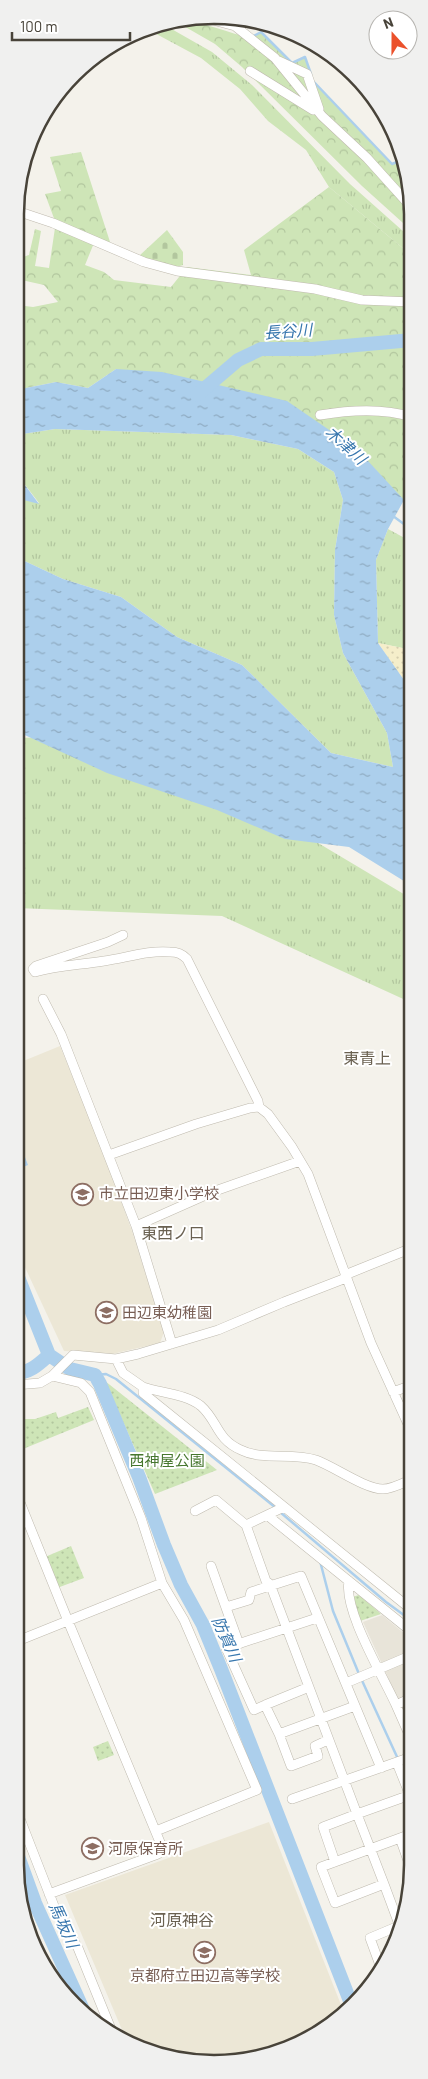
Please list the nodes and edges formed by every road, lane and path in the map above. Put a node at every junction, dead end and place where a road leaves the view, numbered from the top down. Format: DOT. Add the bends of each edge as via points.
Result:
graph roads {
  1 [pos="228,24"];
  2 [pos="242,26"];
  3 [pos="240,29"];
  4 [pos="275,58"];
  5 [pos="250,70"];
  6 [pos="322,116"];
  7 [pos="404,200"];
  8 [pos="24,213"];
  9 [pos="404,302"];
  10 [pos="320,415"];
  11 [pos="404,416"];
  12 [pos="123,935"];
  13 [pos="43,999"];
  14 [pos="259,1107"];
  15 [pos="109,1155"];
  16 [pos="300,1161"];
  17 [pos="136,1226"];
  18 [pos="404,1251"];
  19 [pos="345,1277"];
  20 [pos="172,1344"];
  21 [pos="116,1358"];
  22 [pos="54,1373"];
  23 [pos="24,1384"];
  24 [pos="143,1387"];
  25 [pos="404,1388"];
  26 [pos="393,1392"];
  27 [pos="404,1415"];
  28 [pos="404,1482"];
  29 [pos="284,1507"];
  30 [pos="195,1511"];
  31 [pos="24,1512"];
  32 [pos="267,1515"];
  33 [pos="246,1525"];
  34 [pos="211,1566"];
  35 [pos="349,1581"];
  36 [pos="162,1583"];
  37 [pos="271,1586"];
  38 [pos="404,1604"];
  39 [pos="226,1607"];
  40 [pos="317,1618"];
  41 [pos="68,1621"];
  42 [pos="404,1626"];
  43 [pos="286,1628"];
  44 [pos="24,1638"];
  45 [pos="239,1644"];
  46 [pos="404,1658"];
  47 [pos="380,1669"];
  48 [pos="346,1683"];
  49 [pos="309,1687"];
  50 [pos="404,1702"];
  51 [pos="265,1705"];
  52 [pos="396,1705"];
  53 [pos="355,1706"];
  54 [pos="320,1719"];
  55 [pos="404,1722"];
  56 [pos="278,1734"];
  57 [pos="328,1740"];
  58 [pos="404,1760"];
  59 [pos="399,1762"];
  60 [pos="381,1768"];
  61 [pos="404,1777"];
  62 [pos="344,1780"];
  63 [pos="292,1798"];
  64 [pos="404,1799"];
  65 [pos="357,1814"];
  66 [pos="24,1829"];
  67 [pos="156,1830"];
  68 [pos="404,1837"];
  69 [pos="400,1838"];
  70 [pos="370,1848"];
  71 [pos="404,1849"];
  72 [pos="335,1862"];
  73 [pos="384,1884"];
  74 [pos="49,1894"];
  75 [pos="397,1918"];
  76 [pos="393,1929"];
  77 [pos="378,1961"];
  78 [pos="109,2023"];
  1 -- 3 [label="street"];
  2 -- 3 [label="street"];
  3 -- 4 [label="street"];
  4 -- 6 [label="street"];
  4 -- 6 [label="street" via="307,74"];
  5 -- 6 [label="street"];
  6 -- 7 [label="street" via="367,158"];
  8 -- 9 [label="street" via="144,262 177,271 315,289 362,300"];
  10 -- 11 [label="street" via="354,411"];
  12 -- 14 [label="street" via="32,969 35,972 54,966 143,954 181,953 187,959"];
  13 -- 15 [label="street" via="61,1034"];
  14 -- 15 [label="street" via="196,1124"];
  14 -- 16 [label="street" via="268,1114"];
  15 -- 17 [label="street"];
  16 -- 17 [label="street" via="215,1191"];
  16 -- 19 [label="street" via="308,1174"];
  17 -- 20 [label="street"];
  18 -- 19 [label="street"];
  19 -- 20 [label="street" via="218,1330"];
  19 -- 26 [label="street"];
  20 -- 21 [label="street"];
  21 -- 22 [label="street" via="73,1355"];
  21 -- 24 [label="street" via="123,1373"];
  22 -- 23 [label="street" via="40,1383"];
  22 -- 36 [label="street" via="81,1383 90,1392 141,1518"];
  24 -- 28 [label="street" via="200,1405 227,1443 242,1452 315,1460 383,1489"];
  24 -- 29 [label="street" via="144,1393"];
  25 -- 26 [label="street"];
  26 -- 27 [label="street"];
  29 -- 32 [label="street"];
  29 -- 38 [label="street"];
  30 -- 33 [label="street" via="216,1500"];
  31 -- 41 [label="street"];
  32 -- 33 [label="street"];
  32 -- 35 [label="street"];
  33 -- 37 [label="street" via="266,1581"];
  34 -- 39 [label="street"];
  35 -- 42 [label="street"];
  35 -- 47 [label="street" via="347,1589 356,1621"];
  36 -- 41 [label="street"];
  36 -- 67 [label="street" via="184,1620 258,1790"];
  37 -- 39 [label="street" via="251,1592 249,1600"];
  37 -- 40 [label="street" via="301,1576"];
  37 -- 43 [label="street"];
  39 -- 45 [label="street"];
  40 -- 43 [label="street"];
  40 -- 48 [label="street"];
  41 -- 44 [label="street"];
  41 -- 67 [label="street"];
  43 -- 45 [label="street"];
  43 -- 49 [label="street"];
  45 -- 51 [label="street" via="226,1648 254,1710"];
  46 -- 47 [label="street"];
  47 -- 48 [label="street"];
  47 -- 52 [label="street"];
  48 -- 53 [label="street"];
  49 -- 51 [label="street"];
  49 -- 54 [label="street"];
  50 -- 52 [label="street"];
  51 -- 56 [label="street"];
  52 -- 55 [label="street"];
  53 -- 54 [label="street"];
  53 -- 60 [label="street"];
  54 -- 56 [label="street"];
  54 -- 57 [label="street"];
  56 -- 57 [label="street" via="291,1766 318,1756 315,1746"];
  57 -- 62 [label="street"];
  58 -- 59 [label="street"];
  59 -- 60 [label="street"];
  59 -- 61 [label="street"];
  60 -- 62 [label="street"];
  62 -- 63 [label="street"];
  62 -- 65 [label="street"];
  64 -- 65 [label="street"];
  65 -- 70 [label="street"];
  65 -- 72 [label="street" via="323,1827"];
  66 -- 74 [label="street"];
  67 -- 74 [label="street" via="162,1847 158,1854"];
  68 -- 69 [label="street"];
  69 -- 70 [label="street"];
  69 -- 71 [label="street"];
  70 -- 72 [label="street"];
  70 -- 73 [label="street"];
  72 -- 73 [label="street" via="322,1867 335,1903"];
  73 -- 75 [label="street"];
  74 -- 78 [label="street" via="78,1948"];
  76 -- 77 [label="street" via="370,1938"];
}
